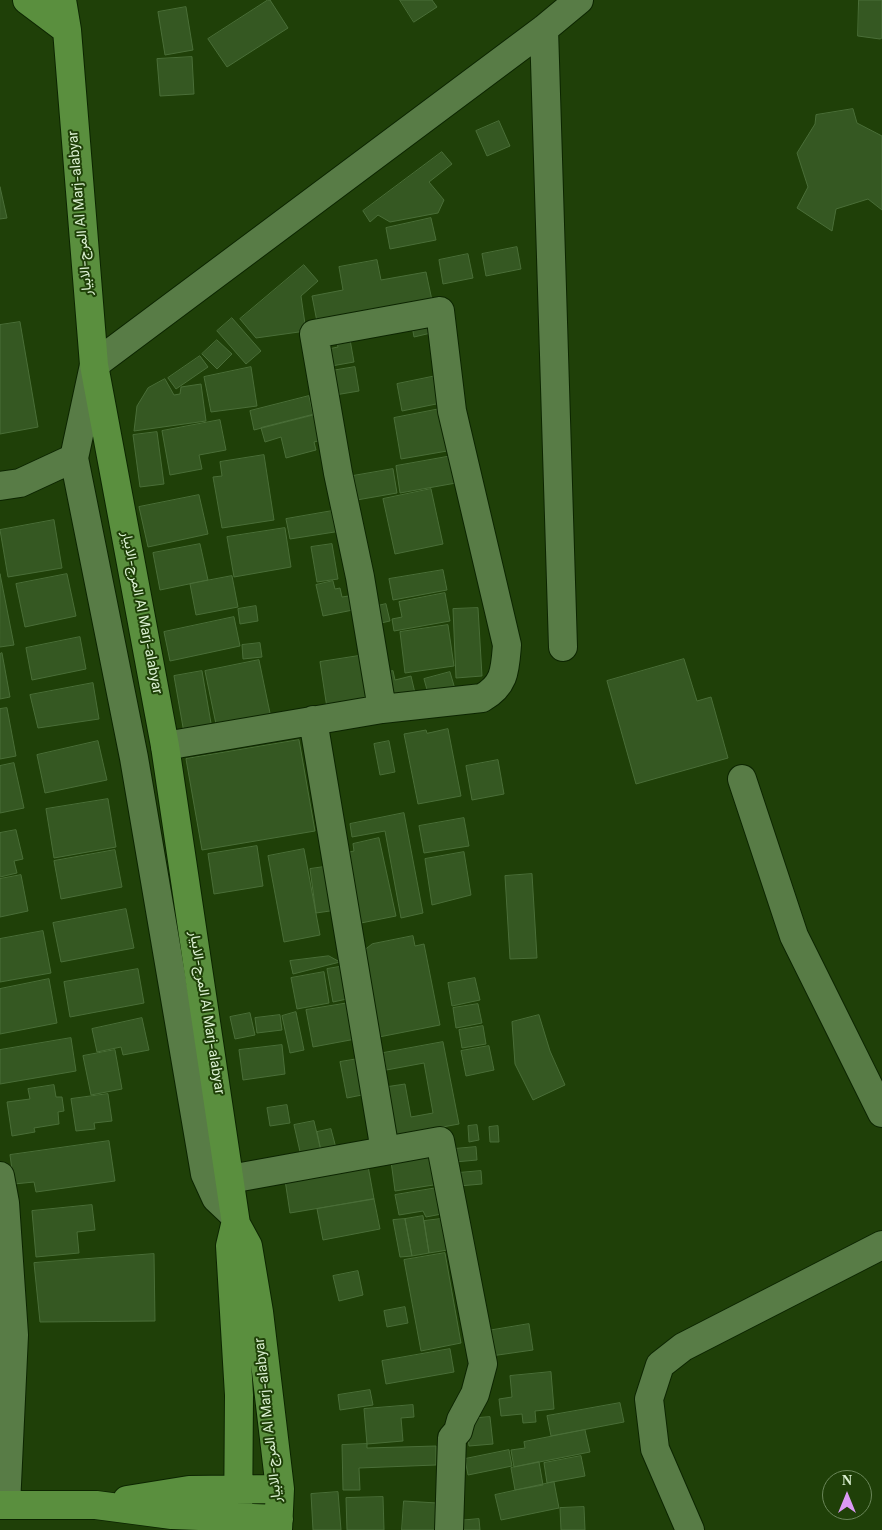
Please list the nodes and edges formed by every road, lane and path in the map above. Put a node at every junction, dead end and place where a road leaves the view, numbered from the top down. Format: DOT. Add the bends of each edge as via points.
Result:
graph roads {
  1 [pos="27,0"];
  2 [pos="62,0"];
  3 [pos="579,0"];
  4 [pos="544,29"];
  5 [pos="67,30"];
  6 [pos="94,365"];
  7 [pos="74,458"];
  8 [pos="0,486"];
  9 [pos="564,647"];
  10 [pos="382,709"];
  11 [pos="313,720"];
  12 [pos="165,746"];
  13 [pos="742,778"];
  14 [pos="882,1113"];
  15 [pos="385,1150"];
  16 [pos="0,1176"];
  17 [pos="230,1179"];
  18 [pos="2,1206"];
  19 [pos="235,1219"];
  20 [pos="882,1245"];
  21 [pos="6,1296"];
  22 [pos="5,1401"];
  23 [pos="239,1434"];
  24 [pos="239,1488"];
  25 [pos="280,1489"];
  26 [pos="189,1490"];
  27 [pos="3,1505"];
  28 [pos="96,1505"];
  29 [pos="172,1514"];
  30 [pos="238,1523"];
  31 [pos="278,1524"];
  32 [pos="204,1530"];
  33 [pos="449,1530"];
  34 [pos="690,1530"];
  1 -- 5 [label="main road"];
  2 -- 5 [label="main road, المرج-الابيار Al Marj-alabyar"];
  3 -- 4 [label="street"];
  4 -- 6 [label="street"];
  4 -- 9 [label="street"];
  5 -- 6 [label="main road, المرج-الابيار Al Marj-alabyar"];
  6 -- 7 [label="street"];
  6 -- 12 [label="main road, المرج-الابيار Al Marj-alabyar"];
  7 -- 8 [label="street" via="20,483"];
  7 -- 19 [label="street" via="134,758 205,1174 216,1198"];
  10 -- 10 [label="street" via="314,334 440,312 452,410 507,645 504,671 494,691 482,698"];
  10 -- 11 [label="street"];
  11 -- 12 [label="street"];
  11 -- 15 [label="street"];
  12 -- 17 [label="main road, المرج-الابيار Al Marj-alabyar"];
  13 -- 14 [label="street" via="794,936"];
  15 -- 17 [label="street"];
  15 -- 33 [label="street" via="440,1141 483,1364 476,1394 452,1438"];
  16 -- 18 [label="street"];
  17 -- 19 [label="main road, المرج-الابيار Al Marj-alabyar"];
  18 -- 21 [label="street"];
  19 -- 23 [label="main road, المرج-الابيار Al Marj-alabyar" via="230,1246"];
  19 -- 25 [label="main road, المرج-الابيار Al Marj-alabyar" via="248,1246 259,1312"];
  20 -- 34 [label="street" via="683,1347 660,1365 650,1399 655,1449"];
  21 -- 22 [label="street" via="14,1335"];
  22 -- 27 [label="street"];
  23 -- 24 [label="main road, المرج-الابيار Al Marj-alabyar"];
  23 -- 26 [label="main road" via="220,1466"];
  24 -- 25 [label="main road"];
  24 -- 26 [label="main road"];
  24 -- 30 [label="main road, المرج-الابيار Al Marj-alabyar"];
  25 -- 31 [label="main road, المرج-الابيار Al Marj-alabyar"];
  26 -- 28 [label="main road"];
  27 -- 28 [label="main road"];
  28 -- 29 [label="main road"];
  29 -- 30 [label="main road"];
  29 -- 32 [label="main road"];
  30 -- 31 [label="main road"];
}
